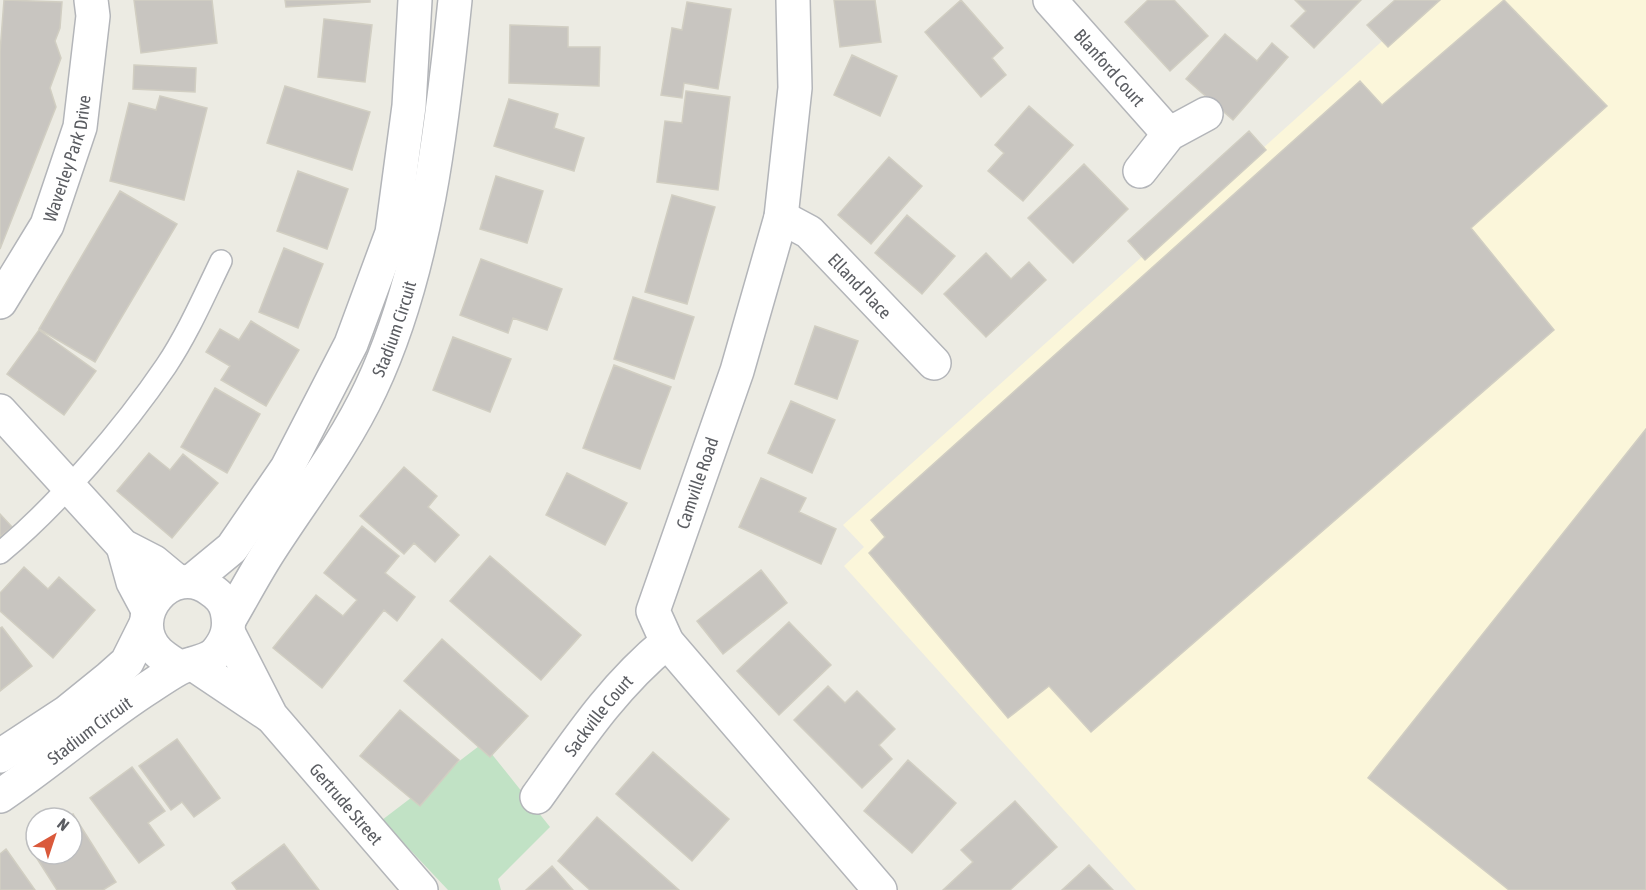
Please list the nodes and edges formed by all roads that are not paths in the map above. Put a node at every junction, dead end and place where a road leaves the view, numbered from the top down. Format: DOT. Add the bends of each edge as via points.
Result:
graph roads {
  1 [pos="91,0"];
  2 [pos="415,0"];
  3 [pos="456,0"];
  4 [pos="794,0"];
  5 [pos="1050,0"];
  6 [pos="1206,114"];
  7 [pos="1170,134"];
  8 [pos="1140,171"];
  9 [pos="781,217"];
  10 [pos="221,261"];
  11 [pos="0,302"];
  12 [pos="934,363"];
  13 [pos="0,411"];
  14 [pos="68,486"];
  15 [pos="123,546"];
  16 [pos="0,553"];
  17 [pos="185,582"];
  18 [pos="147,617"];
  19 [pos="229,626"];
  20 [pos="667,642"];
  21 [pos="187,666"];
  22 [pos="271,716"];
  23 [pos="0,756"];
  24 [pos="0,796"];
  25 [pos="537,797"];
  26 [pos="421,890"];
  27 [pos="880,890"];
  1 -- 11 [label="street, Waverley Park Drive" via="93,16 80,127 46,225"];
  2 -- 17 [label="street, Stadium Circuit" via="409,106 392,233 351,344 281,477 232,548"];
  3 -- 19 [label="street, Stadium Circuit" via="442,128 415,261 386,352 344,441 267,554"];
  4 -- 9 [label="street, Camville Road" via="795,88"];
  5 -- 7 [label="street, Blanford Court"];
  6 -- 7 [label="street"];
  7 -- 8 [label="street"];
  9 -- 12 [label="street, Elland Place" via="809,232"];
  9 -- 20 [label="street, Camville Road" via="737,371 653,611"];
  10 -- 14 [label="lane" via="166,365"];
  13 -- 14 [label="street"];
  14 -- 15 [label="street"];
  14 -- 16 [label="lane"];
  15 -- 17 [label="street"];
  15 -- 18 [label="street"];
  17 -- 18 [label="street" via="165,587 154,597"];
  17 -- 19 [label="street" via="206,585 217,594 226,606"];
  18 -- 21 [label="street" via="150,641 158,652"];
  18 -- 23 [label="street, Stadium Circuit" via="127,662 67,712"];
  19 -- 21 [label="street" via="213,656"];
  19 -- 22 [label="street, Gertrude Street"];
  20 -- 25 [label="street, Sackville Court" via="602,705"];
  20 -- 27 [label="street, Camville Road"];
  21 -- 22 [label="street, Gertrude Street"];
  21 -- 24 [label="street, Stadium Circuit" via="104,719"];
  22 -- 26 [label="street, Gertrude Street"];
}
